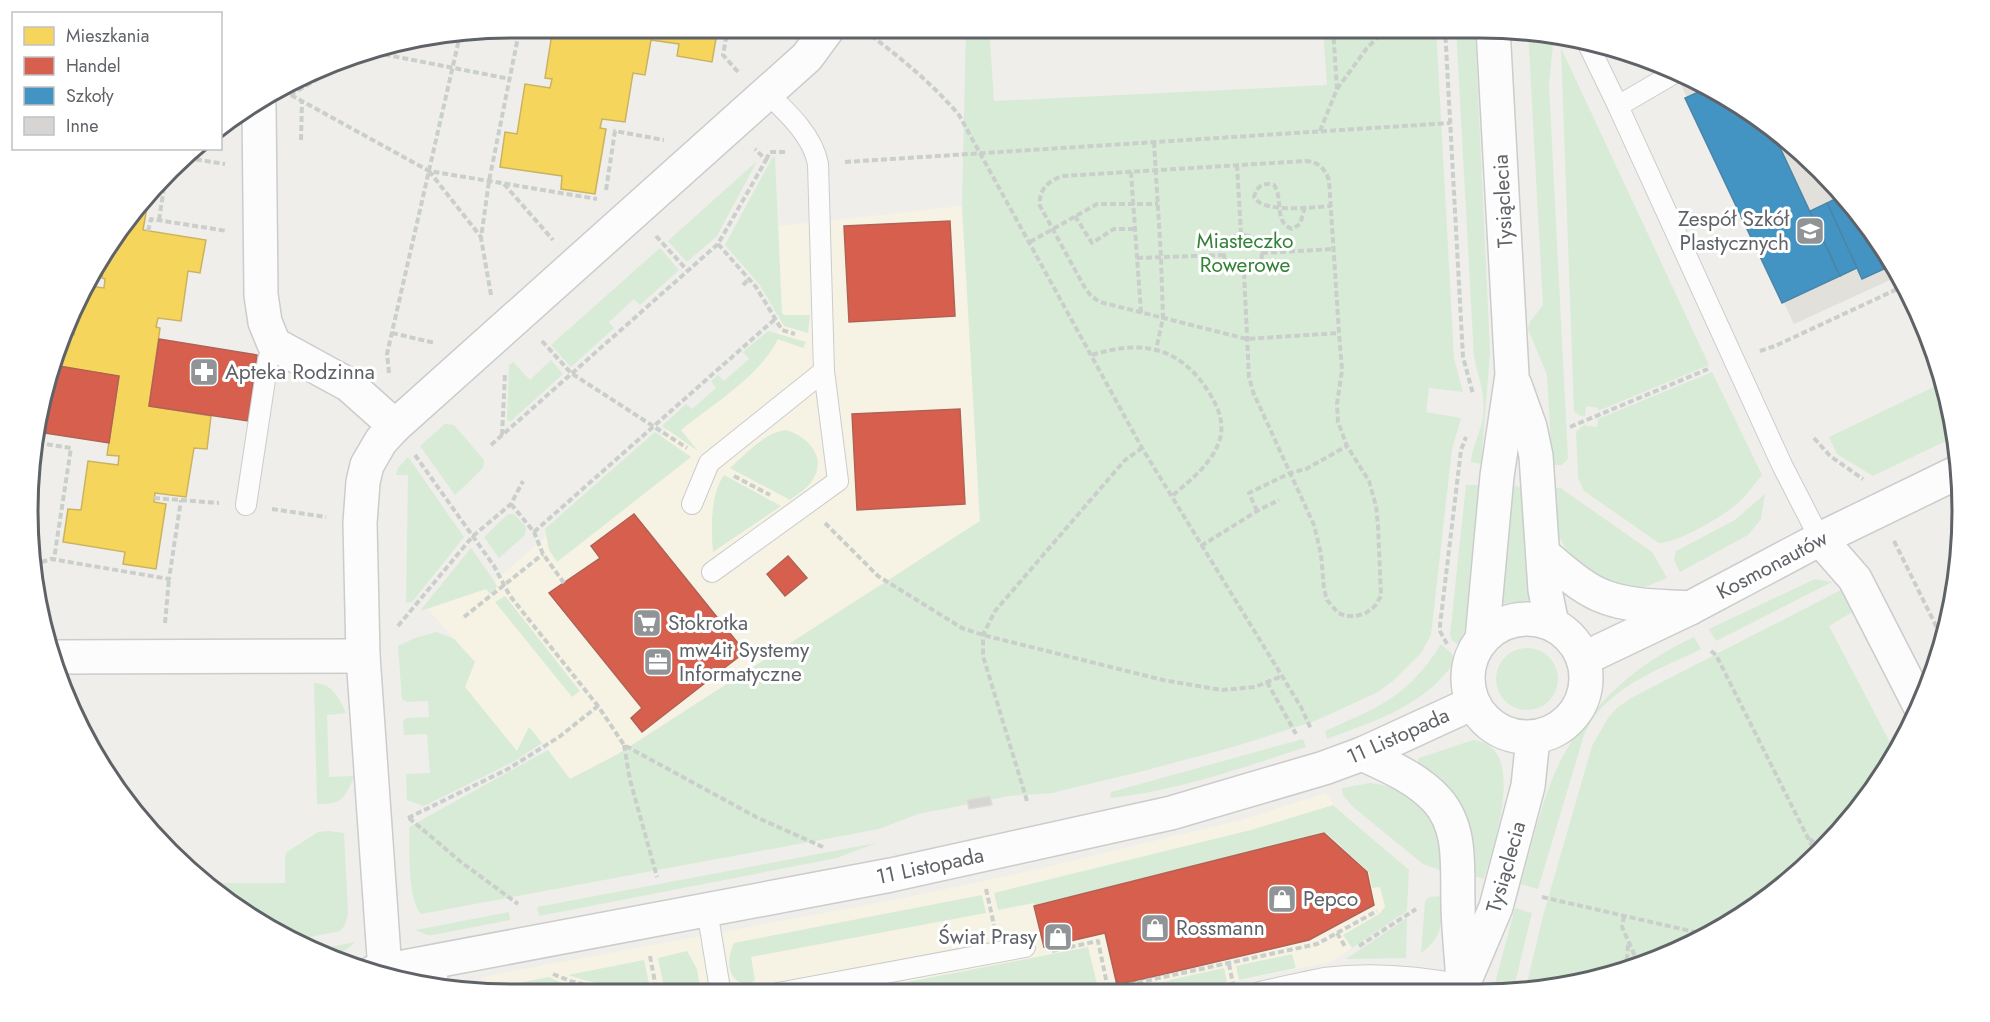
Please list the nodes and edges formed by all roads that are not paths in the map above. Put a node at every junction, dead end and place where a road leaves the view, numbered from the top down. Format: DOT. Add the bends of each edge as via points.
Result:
graph roads {
  1 [pos="821,38"];
  2 [pos="1494,38"];
  3 [pos="1592,52"];
  4 [pos="1667,77"];
  5 [pos="764,96"];
  6 [pos="1618,106"];
  7 [pos="259,110"];
  8 [pos="274,344"];
  9 [pos="824,371"];
  10 [pos="1512,375"];
  11 [pos="395,426"];
  12 [pos="1951,476"];
  13 [pos="692,504"];
  14 [pos="246,505"];
  15 [pos="1820,540"];
  16 [pos="1543,554"];
  17 [pos="712,572"];
  18 [pos="1690,608"];
  19 [pos="1552,624"];
  20 [pos="1482,639"];
  21 [pos="363,656"];
  22 [pos="61,657"];
  23 [pos="1583,659"];
  24 [pos="1915,695"];
  25 [pos="1473,703"];
  26 [pos="1533,738"];
  27 [pos="1362,754"];
  28 [pos="707,910"];
  29 [pos="1025,947"];
  30 [pos="379,965"];
  31 [pos="411,973"];
  32 [pos="436,974"];
  33 [pos="719,984"];
  34 [pos="826,984"];
  35 [pos="1299,984"];
  36 [pos="1444,984"];
  37 [pos="1463,984"];
  38 [pos="1465,984"];
  1 -- 5 [label="street" via="807,57"];
  2 -- 10 [label="street, Tysiąclecia"];
  3 -- 6 [label="lane"];
  4 -- 6 [label="lane"];
  5 -- 9 [label="lane" via="789,114 815,151 818,164"];
  5 -- 11 [label="street"];
  6 -- 15 [label="lane"];
  7 -- 8 [label="street" via="261,295 265,322"];
  8 -- 11 [label="street" via="349,385"];
  8 -- 14 [label="lane" via="268,360"];
  9 -- 13 [label="lane" via="709,463"];
  9 -- 17 [label="lane" via="838,481"];
  10 -- 16 [label="street, Tysiąclecia" via="1533,440"];
  10 -- 20 [label="street, Tysiąclecia" via="1497,476"];
  11 -- 21 [label="street" via="367,465 363,482"];
  12 -- 15 [label="street, Kosmonautów"];
  15 -- 18 [label="street, Kosmonautów"];
  15 -- 24 [label="street" via="1855,579"];
  16 -- 18 [label="street" via="1604,597"];
  16 -- 19 [label="street, Tysiąclecia"];
  18 -- 23 [label="street, Kosmonautów"];
  19 -- 20 [label="street" via="1534,619 1515,620"];
  19 -- 23 [label="street" via="1566,632"];
  20 -- 25 [label="street" via="1471,658 1468,681"];
  21 -- 22 [label="street"];
  21 -- 30 [label="street" via="377,833"];
  23 -- 26 [label="street" via="1587,680 1582,701 1571,719 1554,732"];
  25 -- 26 [label="street" via="1487,723 1509,735"];
  25 -- 27 [label="street, 11 Listopada"];
  26 -- 38 [label="street, Tysiąclecia" via="1528,786 1496,907"];
  27 -- 28 [label="street, 11 Listopada" via="1171,813 891,875"];
  27 -- 37 [label="street" via="1418,783 1447,814 1458,854"];
  28 -- 32 [label="street, 11 Listopada"];
  28 -- 33 [label="lane"];
  29 -- 34 [label="lane"];
  31 -- 32 [label="street, 11 Listopada"];
  35 -- 36 [label="lane" via="1353,975 1412,977"];
}
